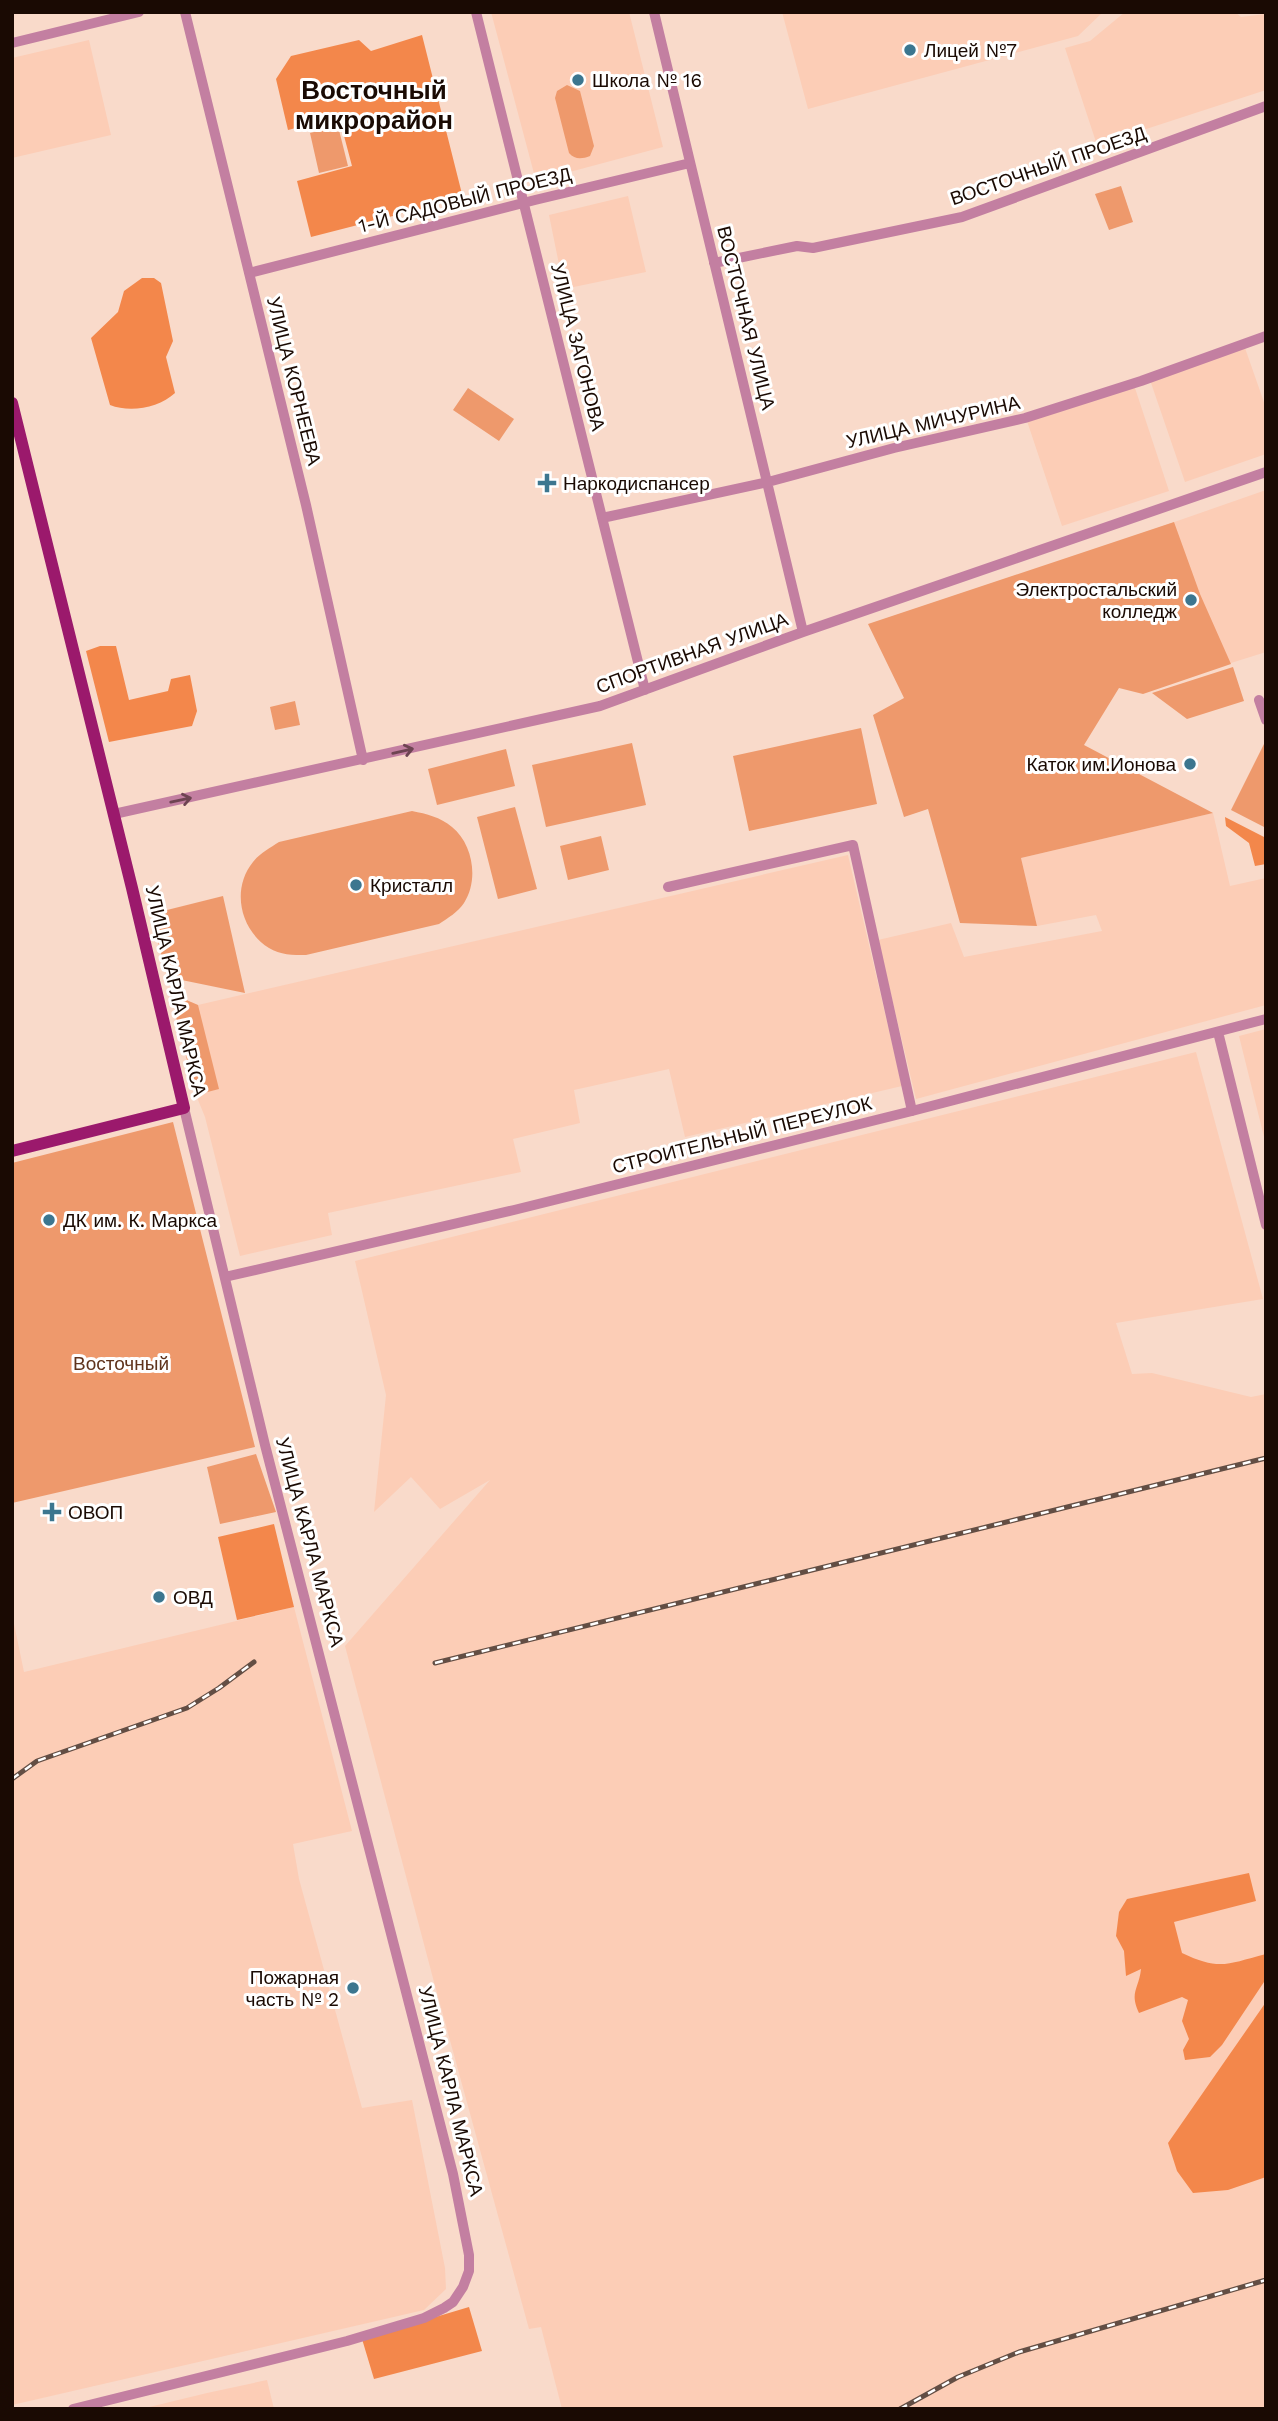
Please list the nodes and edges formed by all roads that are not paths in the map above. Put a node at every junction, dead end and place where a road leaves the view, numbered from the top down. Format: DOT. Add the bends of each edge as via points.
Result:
graph roads {
  1 [pos="139,12"];
  2 [pos="184,12"];
  3 [pos="476,12"];
  4 [pos="654,12"];
  5 [pos="12,43"];
  6 [pos="1266,106"];
  7 [pos="690,163"];
  8 [pos="525,202"];
  9 [pos="714,263"];
  10 [pos="249,273"];
  11 [pos="1266,336"];
  12 [pos="12,403"];
  13 [pos="1266,472"];
  14 [pos="768,482"];
  15 [pos="602,518"];
  16 [pos="803,632"];
  17 [pos="645,690"];
  18 [pos="1259,700"];
  19 [pos="1266,720"];
  20 [pos="363,760"];
  21 [pos="114,814"];
  22 [pos="668,887"];
  23 [pos="1266,1019"];
  24 [pos="1218,1032"];
  25 [pos="184,1108"];
  26 [pos="912,1111"];
  27 [pos="12,1151"];
  28 [pos="1266,1225"];
  29 [pos="225,1277"];
  30 [pos="73,2409"];
  1 -- 5 [label="street"];
  2 -- 10 [label="street, УЛИЦА КОРНЕЕВА"];
  3 -- 8 [label="street, УЛИЦА ЗАГОНОВА"];
  4 -- 7 [label="street, ВОСТОЧНАЯ УЛИЦА"];
  6 -- 9 [label="street, ВОСТОЧНЫЙ ПРОЕЗД" via="962,217"];
  7 -- 8 [label="street, 1-Й САДОВЫЙ ПРОЕЗД"];
  7 -- 9 [label="street, ВОСТОЧНАЯ УЛИЦА"];
  8 -- 10 [label="street, 1-Й САДОВЫЙ ПРОЕЗД"];
  8 -- 15 [label="street, УЛИЦА ЗАГОНОВА"];
  9 -- 14 [label="street, ВОСТОЧНАЯ УЛИЦА"];
  10 -- 20 [label="street, УЛИЦА КОРНЕЕВА"];
  11 -- 14 [label="street, УЛИЦА МИЧУРИНА" via="1025,418"];
  12 -- 21 [label="main road, УЛИЦА КАРЛА МАРКСА"];
  13 -- 16 [label="street, СПОРТИВНАЯ УЛИЦА"];
  14 -- 15 [label="street, УЛИЦА МИЧУРИНА"];
  14 -- 16 [label="street, ВОСТОЧНАЯ УЛИЦА"];
  15 -- 17 [label="street, УЛИЦА ЗАГОНОВА"];
  16 -- 17 [label="street, СПОРТИВНАЯ УЛИЦА"];
  20 -- 17 [label="street, СПОРТИВНАЯ УЛИЦА, one-way" via="592,708"];
  18 -- 19 [label="street"];
  21 -- 20 [label="street, СПОРТИВНАЯ УЛИЦА, one-way"];
  21 -- 25 [label="main road, УЛИЦА КАРЛА МАРКСА"];
  22 -- 26 [label="street" via="853,845"];
  23 -- 24 [label="street, СТРОИТЕЛЬНЫЙ ПЕРЕУЛОК"];
  24 -- 26 [label="street, СТРОИТЕЛЬНЫЙ ПЕРЕУЛОК"];
  24 -- 28 [label="street"];
  25 -- 27 [label="main road"];
  25 -- 29 [label="street, УЛИЦА КАРЛА МАРКСА"];
  26 -- 29 [label="street, СТРОИТЕЛЬНЫЙ ПЕРЕУЛОК"];
  29 -- 30 [label="street, УЛИЦА КАРЛА МАРКСА" via="453,2174 469,2271 453,2302 424,2318"];
}
